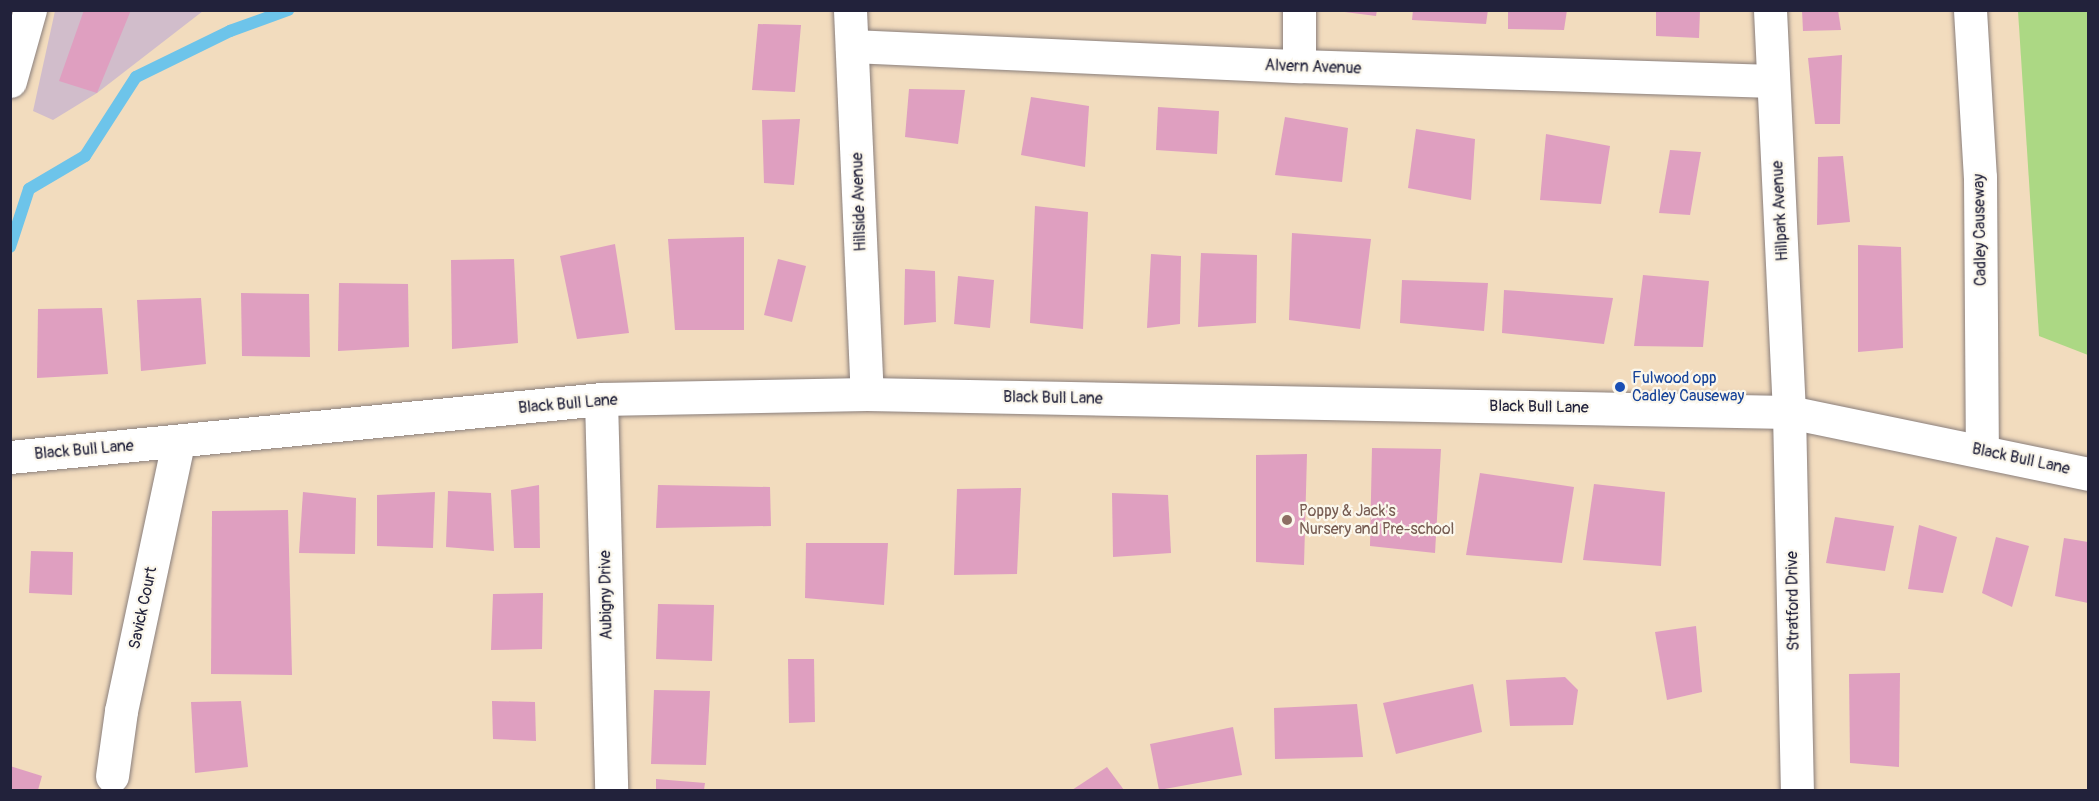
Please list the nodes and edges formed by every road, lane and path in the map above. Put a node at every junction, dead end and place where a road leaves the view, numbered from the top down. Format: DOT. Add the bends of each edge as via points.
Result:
graph roads {
  1 [pos="30,10"];
  2 [pos="850,10"];
  3 [pos="1299,10"];
  4 [pos="1770,10"];
  5 [pos="1970,10"];
  6 [pos="852,46"];
  7 [pos="1299,66"];
  8 [pos="10,81"];
  9 [pos="1773,81"];
  10 [pos="867,394"];
  11 [pos="601,399"];
  12 [pos="1789,412"];
  13 [pos="178,442"];
  14 [pos="1982,451"];
  15 [pos="13,457"];
  16 [pos="2088,474"];
  17 [pos="112,776"];
  18 [pos="611,790"];
  19 [pos="1797,790"];
  1 -- 8 [label="street"];
  2 -- 6 [label="street, Hillside Avenue"];
  3 -- 7 [label="street"];
  4 -- 9 [label="street, Hillpark Avenue"];
  5 -- 14 [label="street, Cadley Causeway" via="1980,177"];
  6 -- 7 [label="street, Alvern Avenue"];
  6 -- 10 [label="street, Hillside Avenue"];
  7 -- 9 [label="street, Alvern Avenue"];
  9 -- 12 [label="street, Hillpark Avenue"];
  10 -- 11 [label="street, Black Bull Lane"];
  10 -- 12 [label="street, Black Bull Lane"];
  11 -- 13 [label="street, Black Bull Lane"];
  11 -- 18 [label="street, Aubigny Drive"];
  12 -- 14 [label="street, Black Bull Lane"];
  12 -- 19 [label="street, Stratford Drive"];
  13 -- 15 [label="street, Black Bull Lane"];
  13 -- 17 [label="street, Savick Court" via="121,711"];
  14 -- 16 [label="street, Black Bull Lane"];
}
